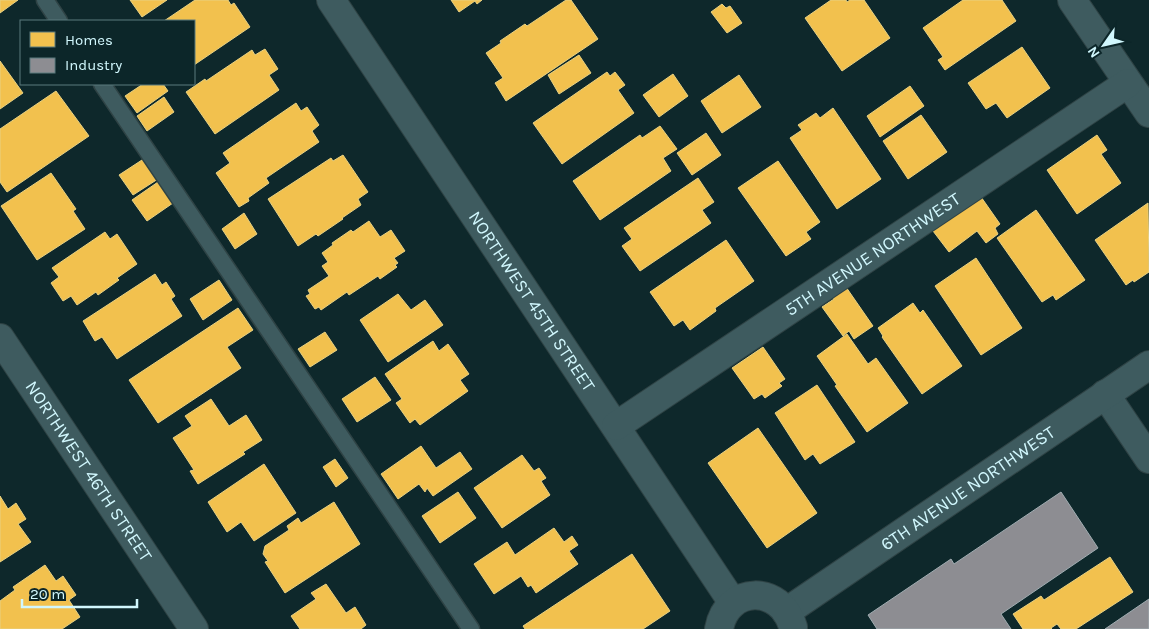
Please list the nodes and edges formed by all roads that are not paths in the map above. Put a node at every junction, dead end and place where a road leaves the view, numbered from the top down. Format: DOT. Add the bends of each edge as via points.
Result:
graph roads {
  1 [pos="45,0"];
  2 [pos="331,0"];
  3 [pos="1072,0"];
  4 [pos="58,20"];
  5 [pos="103,85"];
  6 [pos="1141,93"];
  7 [pos="0,338"];
  8 [pos="1149,364"];
  9 [pos="1105,394"];
  10 [pos="616,426"];
  11 [pos="1149,459"];
  12 [pos="733,603"];
  13 [pos="790,620"];
  14 [pos="194,629"];
  15 [pos="471,629"];
  16 [pos="719,629"];
  1 -- 4 [label="lane"];
  2 -- 10 [label="street, NORTHWEST 45TH STREET"];
  3 -- 6 [label="street"];
  5 -- 15 [label="lane"];
  6 -- 10 [label="street, 5TH AVENUE NORTHWEST"];
  7 -- 14 [label="street, NORTHWEST 46TH STREET"];
  8 -- 9 [label="street, 6TH AVENUE NORTHWEST"];
  9 -- 11 [label="street"];
  9 -- 13 [label="street, 6TH AVENUE NORTHWEST"];
  10 -- 12 [label="street, NORTHWEST 45TH STREET"];
  12 -- 13 [label="street" via="749,595 762,595 774,600"];
  12 -- 16 [label="street" via="720,619"];
}
